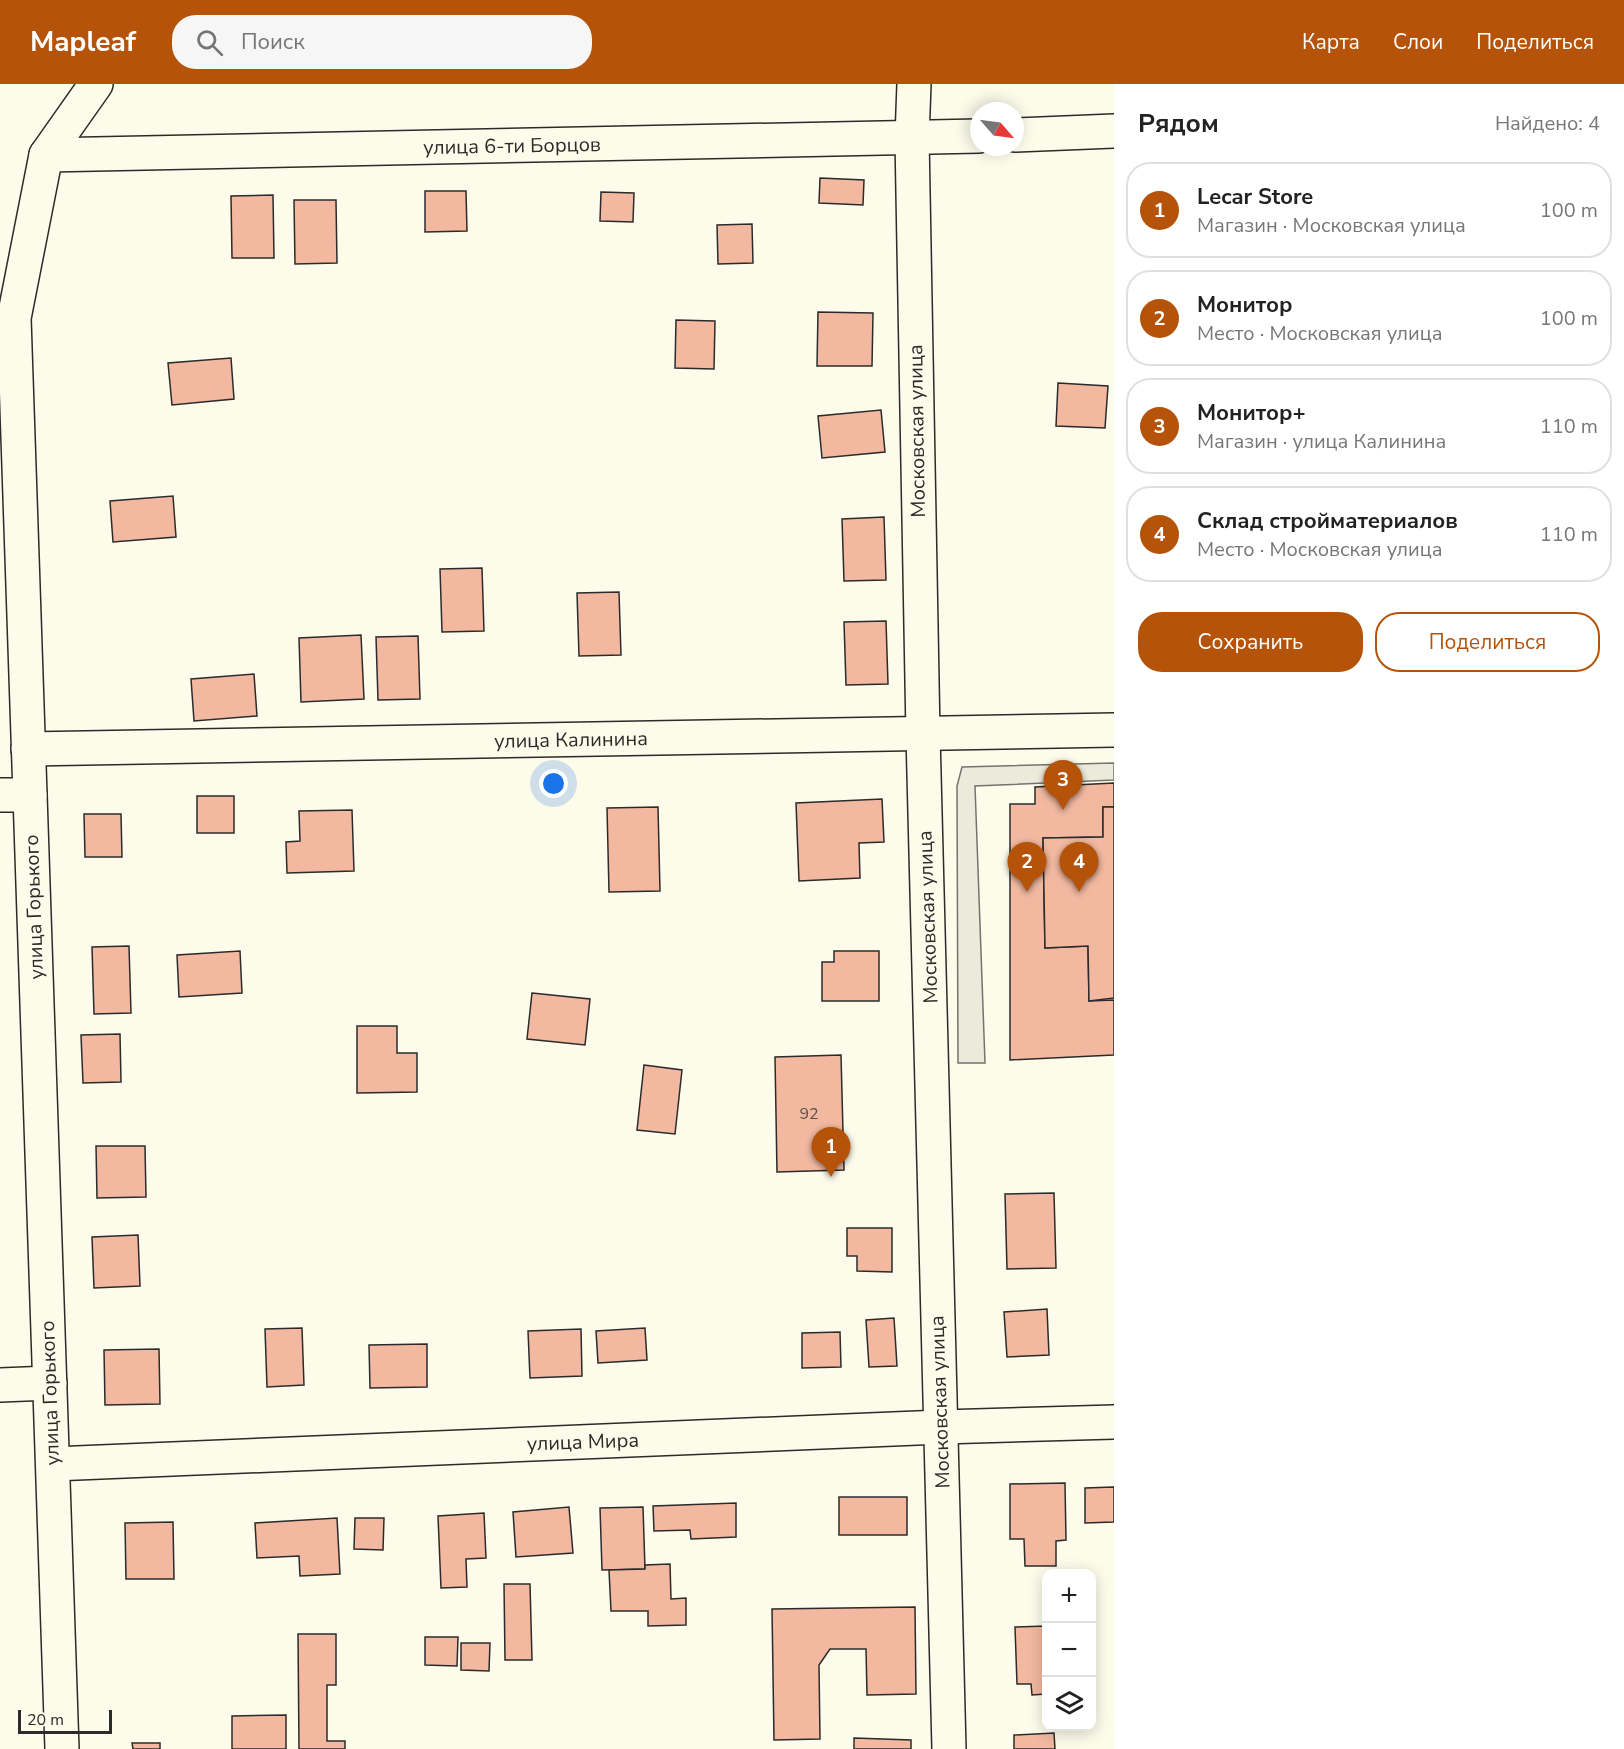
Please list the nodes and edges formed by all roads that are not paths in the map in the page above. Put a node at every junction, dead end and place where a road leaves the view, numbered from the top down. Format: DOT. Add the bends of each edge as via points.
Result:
graph roads {
  1 [pos="96,84"];
  2 [pos="914,84"];
  3 [pos="1114,131"];
  4 [pos="1024,135"];
  5 [pos="970,136"];
  6 [pos="912,138"];
  7 [pos="46,155"];
  8 [pos="1114,730"];
  9 [pos="923,735"];
  10 [pos="28,749"];
  11 [pos="15,795"];
  12 [pos="50,1383"];
  13 [pos="0,1385"];
  14 [pos="1114,1422"];
  15 [pos="941,1427"];
  16 [pos="53,1464"];
  17 [pos="62,1749"];
  18 [pos="949,1749"];
  1 -- 7 [label="street, улица Горького"];
  2 -- 6 [label="street, Московская улица"];
  3 -- 4 [label="street"];
  5 -- 6 [label="street, улица 6-ти Борцов"];
  6 -- 7 [label="street, улица 6-ти Борцов"];
  6 -- 9 [label="street, Московская улица"];
  7 -- 10 [label="street, улица Горького" via="14,318"];
  8 -- 9 [label="street, улица Калинина"];
  9 -- 10 [label="street, улица Калинина"];
  9 -- 15 [label="street, Московская улица"];
  10 -- 11 [label="street, улица Горького"];
  11 -- 12 [label="street, улица Горького"];
  12 -- 13 [label="street"];
  12 -- 16 [label="street, улица Горького"];
  14 -- 15 [label="street, улица Мира"];
  15 -- 16 [label="street, улица Мира"];
  15 -- 18 [label="street, Московская улица"];
  16 -- 17 [label="street, улица Горького"];
}
